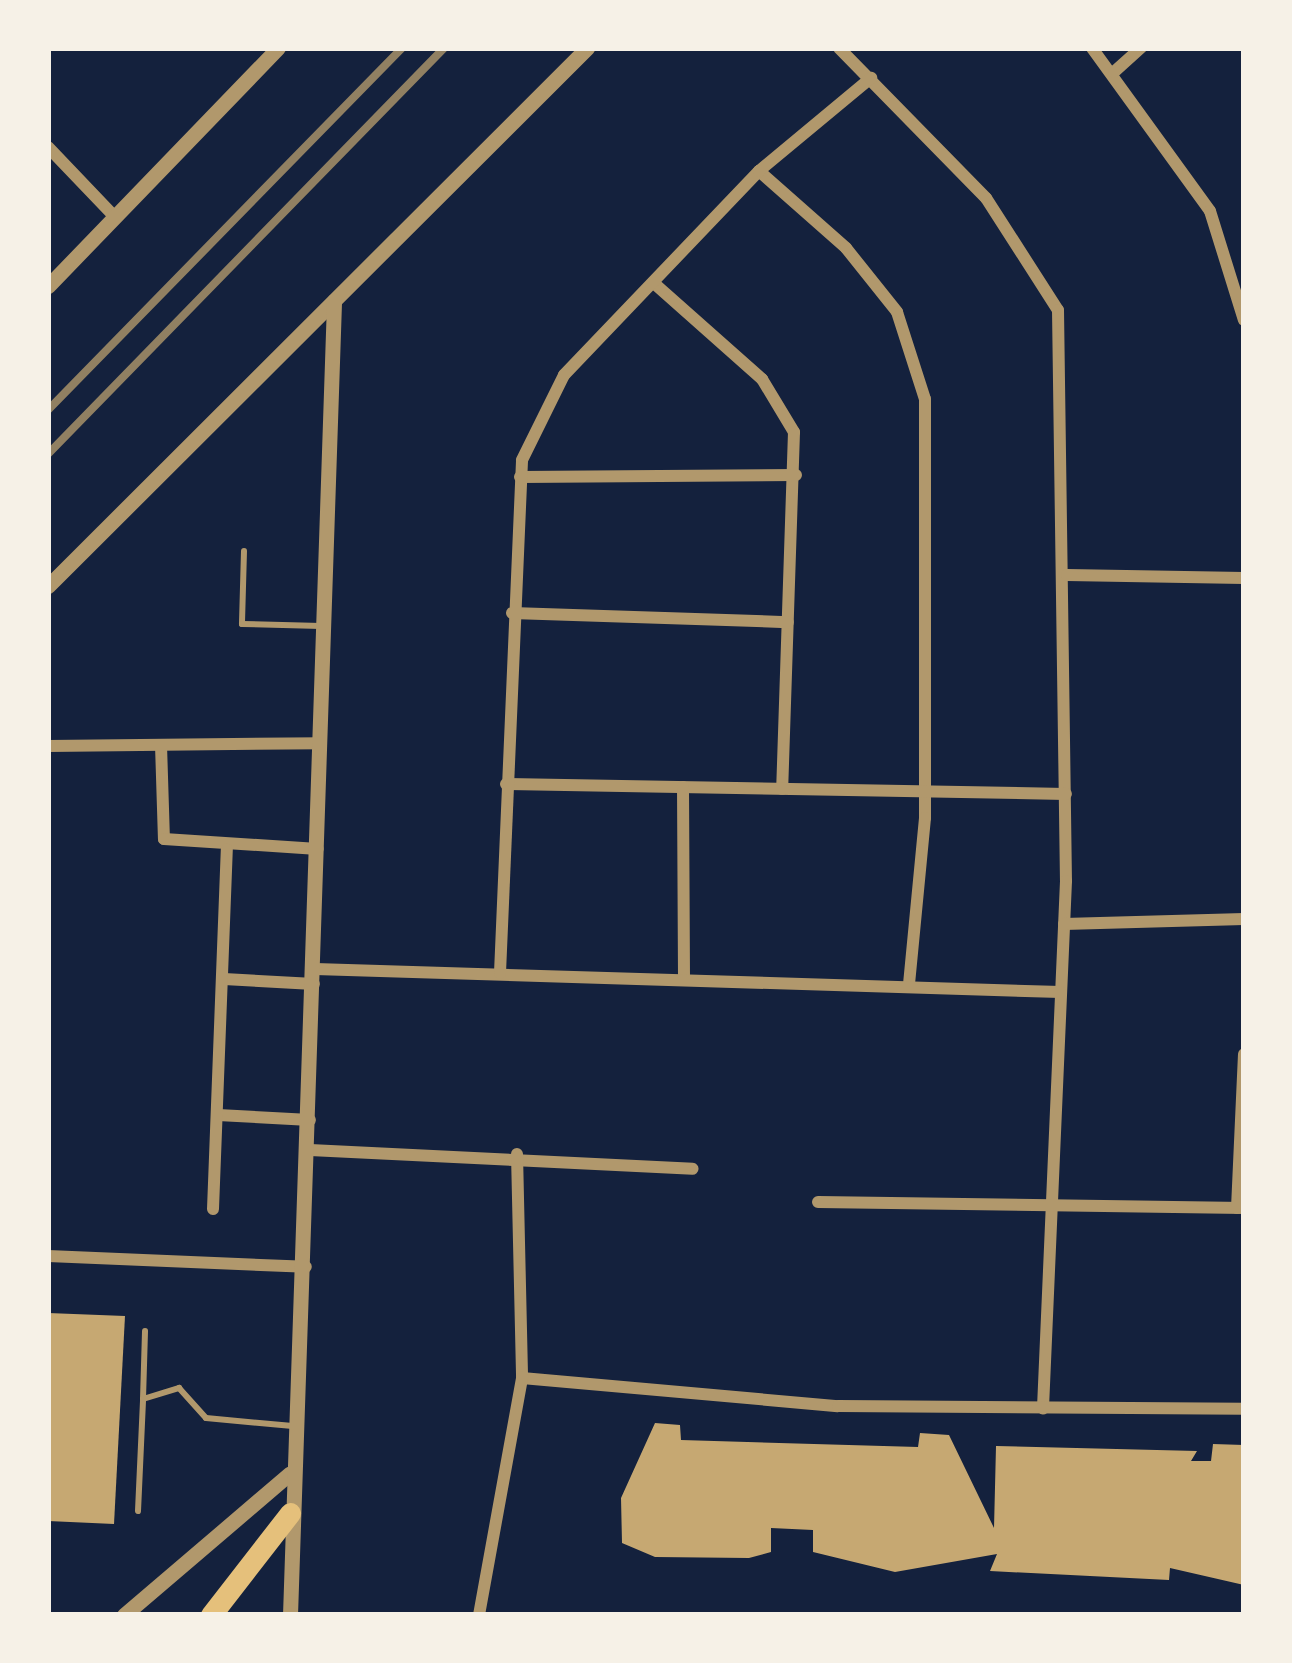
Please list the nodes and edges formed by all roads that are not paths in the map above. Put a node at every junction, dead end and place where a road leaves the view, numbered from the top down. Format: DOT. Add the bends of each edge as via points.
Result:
graph roads {
  1 [pos="278,48"];
  2 [pos="587,48"];
  3 [pos="839,48"];
  4 [pos="1092,48"];
  5 [pos="1142,48"];
  6 [pos="1114,71"];
  7 [pos="871,78"];
  8 [pos="48,147"];
  9 [pos="759,171"];
  10 [pos="115,217"];
  11 [pos="656,285"];
  12 [pos="48,286"];
  13 [pos="334,301"];
  14 [pos="1244,320"];
  15 [pos="796,475"];
  16 [pos="520,477"];
  17 [pos="244,550"];
  18 [pos="1067,575"];
  19 [pos="1244,578"];
  20 [pos="48,586"];
  21 [pos="512,613"];
  22 [pos="788,622"];
  23 [pos="325,626"];
  24 [pos="321,743"];
  25 [pos="161,745"];
  26 [pos="48,746"];
  27 [pos="506,784"];
  28 [pos="683,787"];
  29 [pos="782,789"];
  30 [pos="925,792"];
  31 [pos="1066,794"];
  32 [pos="318,848"];
  33 [pos="227,849"];
  34 [pos="1244,919"];
  35 [pos="1064,924"];
  36 [pos="500,974"];
  37 [pos="314,976"];
  38 [pos="684,978"];
  39 [pos="224,979"];
  40 [pos="909,985"];
  41 [pos="1061,992"];
  42 [pos="1244,1054"];
  43 [pos="218,1115"];
  44 [pos="310,1120"];
  45 [pos="310,1150"];
  46 [pos="517,1154"];
  47 [pos="693,1169"];
  48 [pos="1051,1200"];
  49 [pos="818,1202"];
  50 [pos="1241,1208"];
  51 [pos="213,1209"];
  52 [pos="48,1256"];
  53 [pos="306,1267"];
  54 [pos="145,1331"];
  55 [pos="522,1378"];
  56 [pos="143,1399"];
  57 [pos="1043,1408"];
  58 [pos="1244,1409"];
  59 [pos="293,1426"];
  60 [pos="290,1473"];
  61 [pos="138,1510"];
  62 [pos="290,1513"];
  63 [pos="124,1615"];
  64 [pos="212,1615"];
  65 [pos="290,1615"];
  66 [pos="478,1615"];
  1 -- 10 [label="street"];
  2 -- 13 [label="street"];
  3 -- 7 [label="street"];
  4 -- 6 [label="street"];
  5 -- 6 [label="street"];
  6 -- 14 [label="street" via="1210,211"];
  7 -- 9 [label="street"];
  7 -- 18 [label="street" via="986,198 1058,310"];
  8 -- 10 [label="street"];
  9 -- 11 [label="street"];
  9 -- 30 [label="street" via="846,248 897,312 925,399"];
  10 -- 12 [label="street"];
  11 -- 15 [label="street" via="762,379 794,432"];
  11 -- 16 [label="street" via="564,376"];
  13 -- 20 [label="street"];
  13 -- 23 [label="street"];
  15 -- 16 [label="street"];
  15 -- 22 [label="street"];
  16 -- 21 [label="street"];
  17 -- 23 [label="lane" via="242,624"];
  18 -- 19 [label="street"];
  18 -- 31 [label="street"];
  21 -- 22 [label="street"];
  21 -- 27 [label="street"];
  22 -- 29 [label="street"];
  23 -- 24 [label="street"];
  24 -- 25 [label="street"];
  24 -- 32 [label="street"];
  25 -- 26 [label="street"];
  25 -- 33 [label="street" via="164,839"];
  27 -- 28 [label="street"];
  27 -- 36 [label="street"];
  28 -- 29 [label="street"];
  28 -- 38 [label="street"];
  29 -- 30 [label="street"];
  30 -- 31 [label="street"];
  30 -- 40 [label="street"];
  31 -- 35 [label="street"];
  32 -- 33 [label="street"];
  32 -- 37 [label="street"];
  33 -- 39 [label="street"];
  34 -- 35 [label="street"];
  35 -- 41 [label="street"];
  36 -- 37 [label="street"];
  36 -- 38 [label="street"];
  37 -- 39 [label="street"];
  37 -- 44 [label="street"];
  38 -- 40 [label="street"];
  39 -- 43 [label="street"];
  40 -- 41 [label="street"];
  41 -- 48 [label="street"];
  42 -- 50 [label="street"];
  43 -- 44 [label="street"];
  43 -- 51 [label="street"];
  44 -- 45 [label="street"];
  45 -- 46 [label="street"];
  45 -- 53 [label="street"];
  46 -- 47 [label="street"];
  46 -- 55 [label="street"];
  48 -- 49 [label="street"];
  48 -- 50 [label="street"];
  48 -- 57 [label="street"];
  52 -- 53 [label="street"];
  53 -- 59 [label="street"];
  54 -- 56 [label="lane"];
  55 -- 57 [label="street" via="838,1406"];
  55 -- 66 [label="street"];
  56 -- 59 [label="lane" via="179,1388 206,1418"];
  56 -- 61 [label="lane"];
  57 -- 58 [label="street"];
  59 -- 60 [label="street"];
  60 -- 62 [label="street"];
  60 -- 63 [label="street"];
  62 -- 64 [label="main road"];
  62 -- 65 [label="street"];
}
